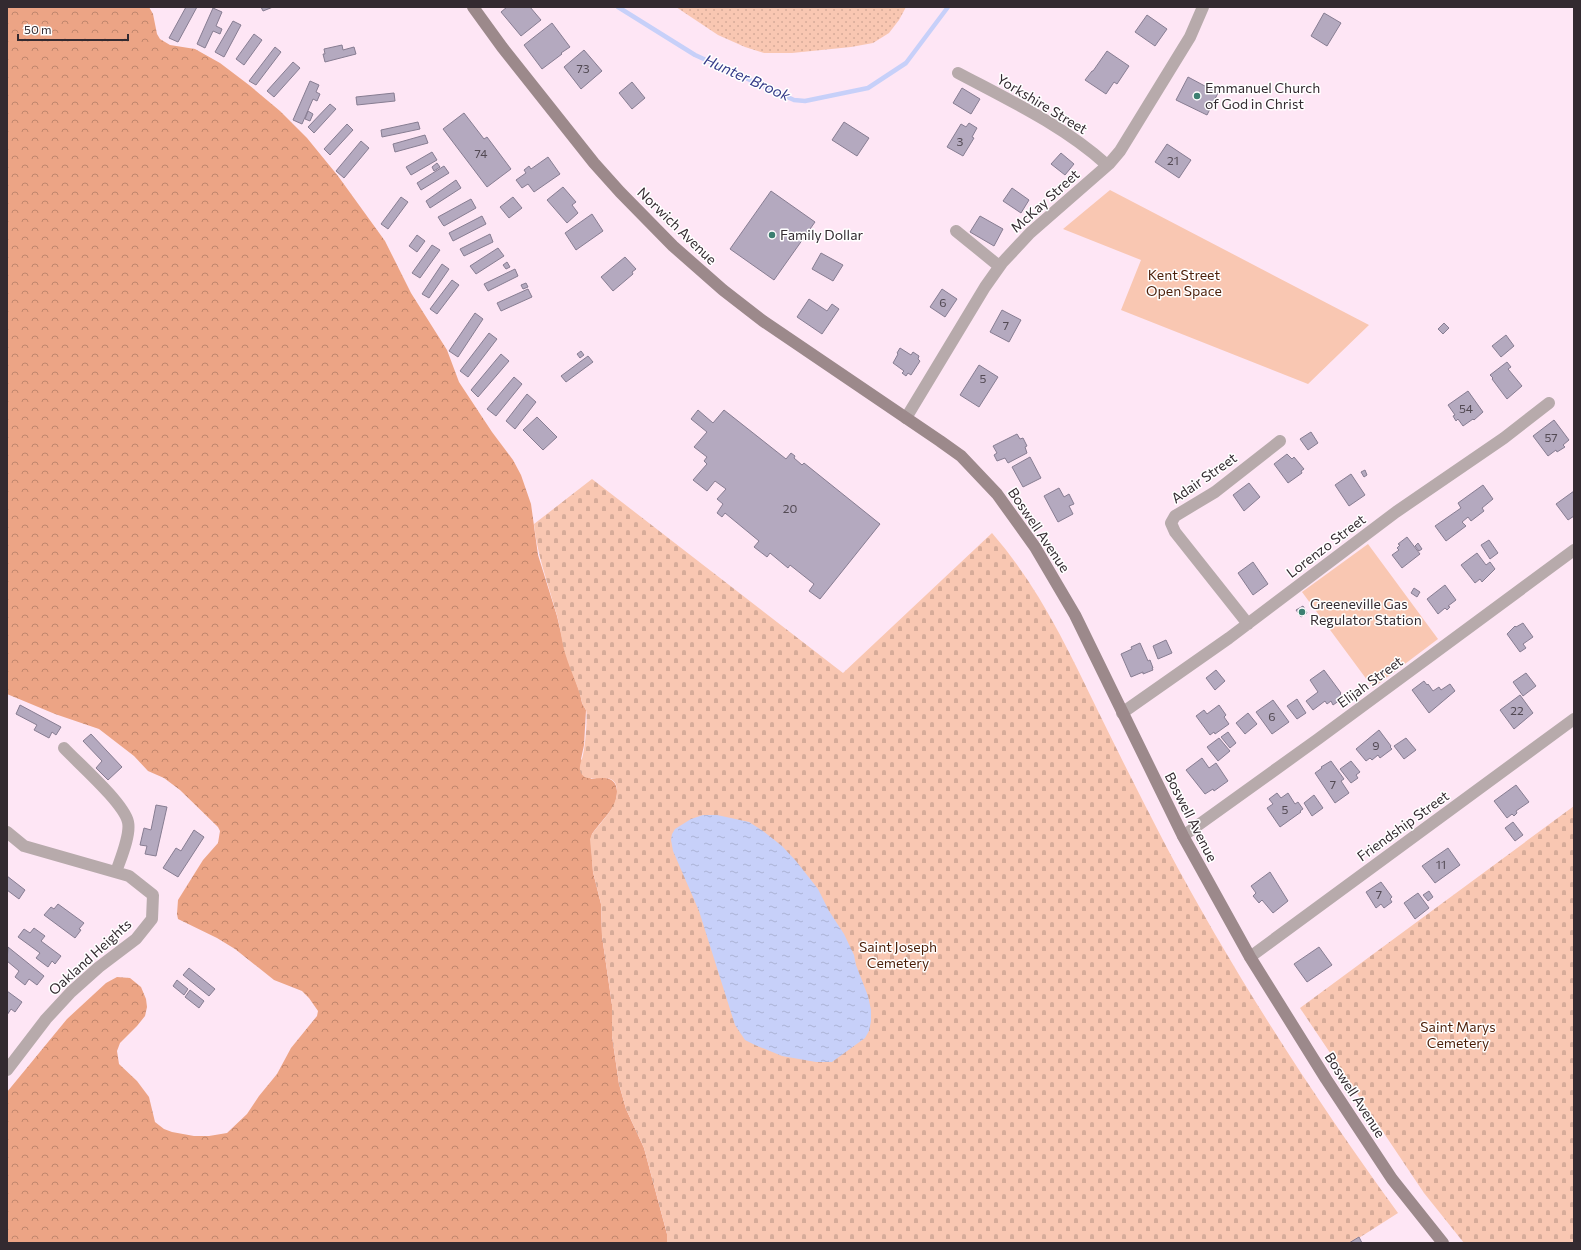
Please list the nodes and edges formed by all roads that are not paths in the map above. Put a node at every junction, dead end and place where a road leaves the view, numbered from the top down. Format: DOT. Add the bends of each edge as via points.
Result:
graph roads {
  1 [pos="473,7"];
  2 [pos="1203,7"];
  3 [pos="958,73"];
  4 [pos="1107,165"];
  5 [pos="956,231"];
  6 [pos="999,266"];
  7 [pos="1549,403"];
  8 [pos="906,418"];
  9 [pos="1280,441"];
  10 [pos="1574,550"];
  11 [pos="1248,624"];
  12 [pos="1122,713"];
  13 [pos="1574,719"];
  14 [pos="64,748"];
  15 [pos="7,832"];
  16 [pos="1182,836"];
  17 [pos="116,872"];
  18 [pos="1250,957"];
  19 [pos="7,1070"];
  20 [pos="1443,1243"];
  1 -- 8 [label="main road, Norwich Avenue" via="594,162 673,246 763,321"];
  2 -- 4 [label="street, McKay Street" via="1186,43 1125,144"];
  3 -- 4 [label="street, Yorkshire Street" via="1027,110"];
  4 -- 6 [label="street, McKay Street" via="1030,233"];
  5 -- 6 [label="street"];
  6 -- 8 [label="street, McKay Street"];
  7 -- 11 [label="street, Lorenzo Street" via="1504,438 1396,512"];
  8 -- 12 [label="main road, Boswell Avenue" via="961,456 997,494 1035,547 1075,615"];
  9 -- 11 [label="street, Adair Street" via="1215,492 1175,516 1171,523 1175,532"];
  10 -- 16 [label="street, Elijah Street"];
  11 -- 12 [label="street, Lorenzo Street"];
  12 -- 16 [label="main road, Boswell Avenue"];
  13 -- 18 [label="street, Friendship Street"];
  14 -- 17 [label="street" via="118,804 128,821 128,830"];
  15 -- 17 [label="street, Oakland Heights" via="24,846"];
  16 -- 18 [label="main road, Boswell Avenue"];
  17 -- 19 [label="street, Oakland Heights" via="129,876 153,895 152,919 136,939 70,992"];
  18 -- 20 [label="main road, Boswell Avenue" via="1392,1180"];
}
